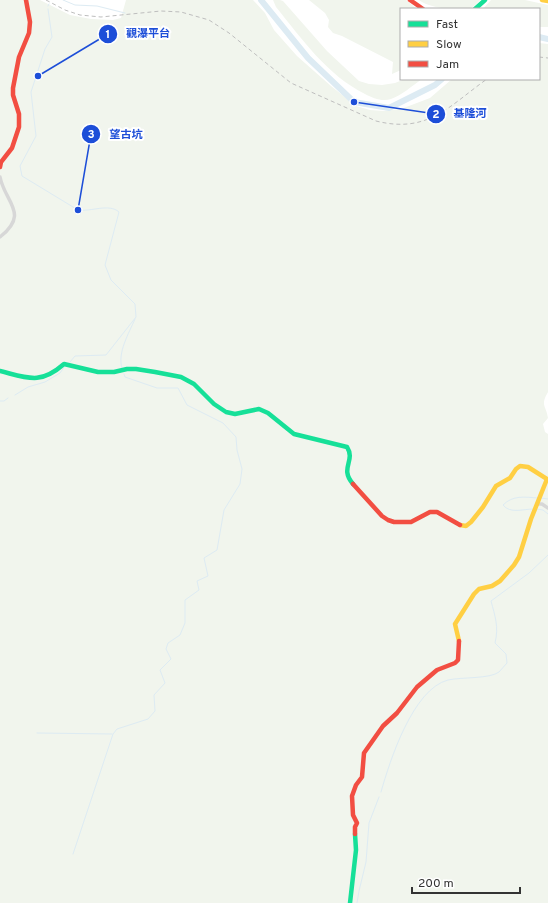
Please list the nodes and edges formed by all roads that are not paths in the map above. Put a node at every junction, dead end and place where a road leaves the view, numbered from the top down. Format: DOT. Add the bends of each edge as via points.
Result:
graph roads {
  1 [pos="26,0"];
  2 [pos="410,0"];
  3 [pos="485,0"];
  4 [pos="542,0"];
  5 [pos="548,1"];
  6 [pos="422,8"];
  7 [pos="476,8"];
  8 [pos="0,166"];
  9 [pos="0,177"];
  10 [pos="0,237"];
  11 [pos="0,371"];
  12 [pos="537,504"];
  13 [pos="548,508"];
  14 [pos="350,903"];
  1 -- 8 [label="street" via="29,32 19,57 13,88 19,127 12,148 0,162"];
  2 -- 6 [label="street"];
  3 -- 7 [label="street"];
  4 -- 5 [label="street"];
  9 -- 10 [label="street" via="15,217 8,231"];
  11 -- 12 [label="street" via="23,378 38,379 51,375 64,364 92,371 120,372 127,369 144,369 181,377 227,412 244,413 260,409 295,434 347,447 350,451 346,474 348,478 382,516 394,522 414,522 430,512 437,512 466,526 483,507 496,486 510,478 520,466 528,467 547,480"];
  12 -- 13 [label="street"];
  12 -- 14 [label="street" via="519,557 510,572 492,586 480,589 474,594 457,619 455,624 459,639 458,660 437,670 417,687 397,713 383,726 364,753 362,777 352,796 353,815 357,823"];
}
